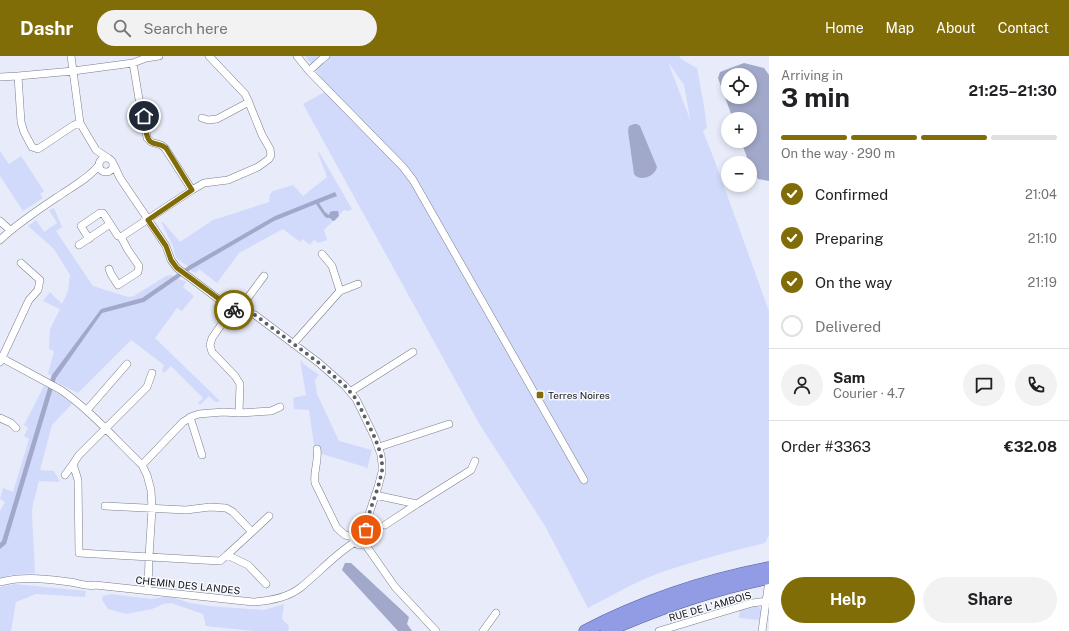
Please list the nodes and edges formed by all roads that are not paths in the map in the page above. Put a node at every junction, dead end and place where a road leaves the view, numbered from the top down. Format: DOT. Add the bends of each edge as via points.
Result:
graph roads {
  1 [pos="71,56"];
  2 [pos="159,56"];
  3 [pos="209,56"];
  4 [pos="221,56"];
  5 [pos="297,56"];
  6 [pos="326,56"];
  7 [pos="215,62"];
  8 [pos="133,63"];
  9 [pos="310,70"];
  10 [pos="73,71"];
  11 [pos="18,76"];
  12 [pos="0,77"];
  13 [pos="249,102"];
  14 [pos="202,118"];
  15 [pos="80,123"];
  16 [pos="96,150"];
  17 [pos="108,158"];
  18 [pos="99,164"];
  19 [pos="114,165"];
  20 [pos="106,172"];
  21 [pos="89,177"];
  22 [pos="120,178"];
  23 [pos="192,190"];
  24 [pos="148,220"];
  25 [pos="0,221"];
  26 [pos="110,224"];
  27 [pos="10,230"];
  28 [pos="121,237"];
  29 [pos="89,239"];
  30 [pos="0,240"];
  31 [pos="79,245"];
  32 [pos="322,254"];
  33 [pos="21,263"];
  34 [pos="109,269"];
  35 [pos="264,276"];
  36 [pos="358,284"];
  37 [pos="340,291"];
  38 [pos="233,310"];
  39 [pos="294,344"];
  40 [pos="413,352"];
  41 [pos="1,359"];
  42 [pos="127,364"];
  43 [pos="152,373"];
  44 [pos="350,392"];
  45 [pos="280,407"];
  46 [pos="86,410"];
  47 [pos="239,413"];
  48 [pos="190,417"];
  49 [pos="0,418"];
  50 [pos="449,424"];
  51 [pos="16,428"];
  52 [pos="105,429"];
  53 [pos="379,447"];
  54 [pos="317,449"];
  55 [pos="202,455"];
  56 [pos="475,461"];
  57 [pos="73,464"];
  58 [pos="142,465"];
  59 [pos="65,475"];
  60 [pos="584,480"];
  61 [pos="376,495"];
  62 [pos="417,504"];
  63 [pos="105,506"];
  64 [pos="152,508"];
  65 [pos="269,516"];
  66 [pos="385,525"];
  67 [pos="364,529"];
  68 [pos="252,532"];
  69 [pos="354,539"];
  70 [pos="365,544"];
  71 [pos="227,555"];
  72 [pos="149,558"];
  73 [pos="769,568"];
  74 [pos="769,579"];
  75 [pos="0,582"];
  76 [pos="266,584"];
  77 [pos="768,584"];
  78 [pos="148,591"];
  79 [pos="768,600"];
  80 [pos="496,614"];
  81 [pos="436,631"];
  82 [pos="483,631"];
  83 [pos="585,631"];
  84 [pos="606,631"];
  85 [pos="659,631"];
  86 [pos="762,631"];
  1 -- 10 [label="street"];
  2 -- 8 [label="street"];
  3 -- 7 [label="street"];
  4 -- 7 [label="street"];
  5 -- 9 [label="street"];
  6 -- 9 [label="street"];
  7 -- 13 [label="street" via="245,94"];
  8 -- 10 [label="street"];
  8 -- 23 [label="street" via="147,138 166,148"];
  9 -- 60 [label="street" via="414,180"];
  10 -- 11 [label="street"];
  10 -- 15 [label="street"];
  11 -- 12 [label="street"];
  11 -- 15 [label="street" via="21,122 32,147 38,149"];
  13 -- 14 [label="street" via="217,119"];
  13 -- 23 [label="street" via="270,148 269,160 228,180 204,183"];
  15 -- 16 [label="street"];
  16 -- 17 [label="street"];
  16 -- 18 [label="street"];
  17 -- 18 [label="street" via="103,158"];
  17 -- 19 [label="street"];
  18 -- 20 [label="street" via="102,171"];
  18 -- 21 [label="street"];
  19 -- 20 [label="street"];
  19 -- 22 [label="street"];
  20 -- 21 [label="street"];
  20 -- 22 [label="street"];
  21 -- 27 [label="street"];
  22 -- 24 [label="street"];
  23 -- 24 [label="street"];
  24 -- 28 [label="street"];
  24 -- 38 [label="street" via="177,268"];
  25 -- 27 [label="street"];
  26 -- 28 [label="street"];
  26 -- 29 [label="street"];
  26 -- 29 [label="street" via="103,213 100,213 81,226"];
  27 -- 30 [label="street"];
  28 -- 34 [label="street" via="139,266 138,272 118,285"];
  29 -- 31 [label="street"];
  32 -- 37 [label="street" via="332,266"];
  33 -- 41 [label="street" via="40,280 38,290 29,300"];
  35 -- 38 [label="street" via="244,303"];
  36 -- 37 [label="street"];
  37 -- 39 [label="street"];
  38 -- 39 [label="street" via="255,315"];
  38 -- 47 [label="street" via="212,338 210,345 212,352 240,384"];
  39 -- 44 [label="street"];
  40 -- 44 [label="street"];
  41 -- 46 [label="street" via="61,390"];
  42 -- 46 [label="street"];
  43 -- 52 [label="street" via="147,387"];
  44 -- 53 [label="street"];
  45 -- 47 [label="street" via="271,411"];
  46 -- 52 [label="street"];
  47 -- 48 [label="street" via="223,412"];
  48 -- 55 [label="street"];
  48 -- 58 [label="street"];
  49 -- 51 [label="street"];
  50 -- 53 [label="street"];
  52 -- 57 [label="street"];
  52 -- 58 [label="street"];
  53 -- 61 [label="street" via="382,472"];
  54 -- 69 [label="street" via="315,483 337,528"];
  56 -- 62 [label="street" via="471,470"];
  57 -- 59 [label="street"];
  57 -- 72 [label="street" via="78,480 80,553"];
  58 -- 64 [label="street" via="149,481"];
  61 -- 62 [label="street"];
  61 -- 67 [label="street"];
  62 -- 66 [label="street"];
  63 -- 64 [label="street"];
  64 -- 68 [label="street" via="226,508"];
  64 -- 72 [label="street"];
  65 -- 68 [label="street"];
  67 -- 69 [label="street" via="357,530"];
  67 -- 70 [label="street" via="370,536"];
  68 -- 71 [label="street"];
  69 -- 70 [label="street" via="358,545"];
  69 -- 78 [label="street, CHEMIN DES LANDES" via="299,588 268,601 253,602"];
  70 -- 81 [label="street" via="395,587"];
  71 -- 72 [label="street" via="220,561"];
  71 -- 76 [label="street" via="248,565"];
  72 -- 78 [label="street"];
  73 -- 83 [label="highway" via="680,592 620,614"];
  74 -- 77 [label="street"];
  74 -- 84 [label="highway" via="745,582 682,601"];
  75 -- 78 [label="street, CHEMIN DES LANDES" via="32,578"];
  77 -- 79 [label="street"];
  79 -- 85 [label="street, RUE DE L'AMBOIS"];
  79 -- 86 [label="street"];
  80 -- 82 [label="street"];
}
